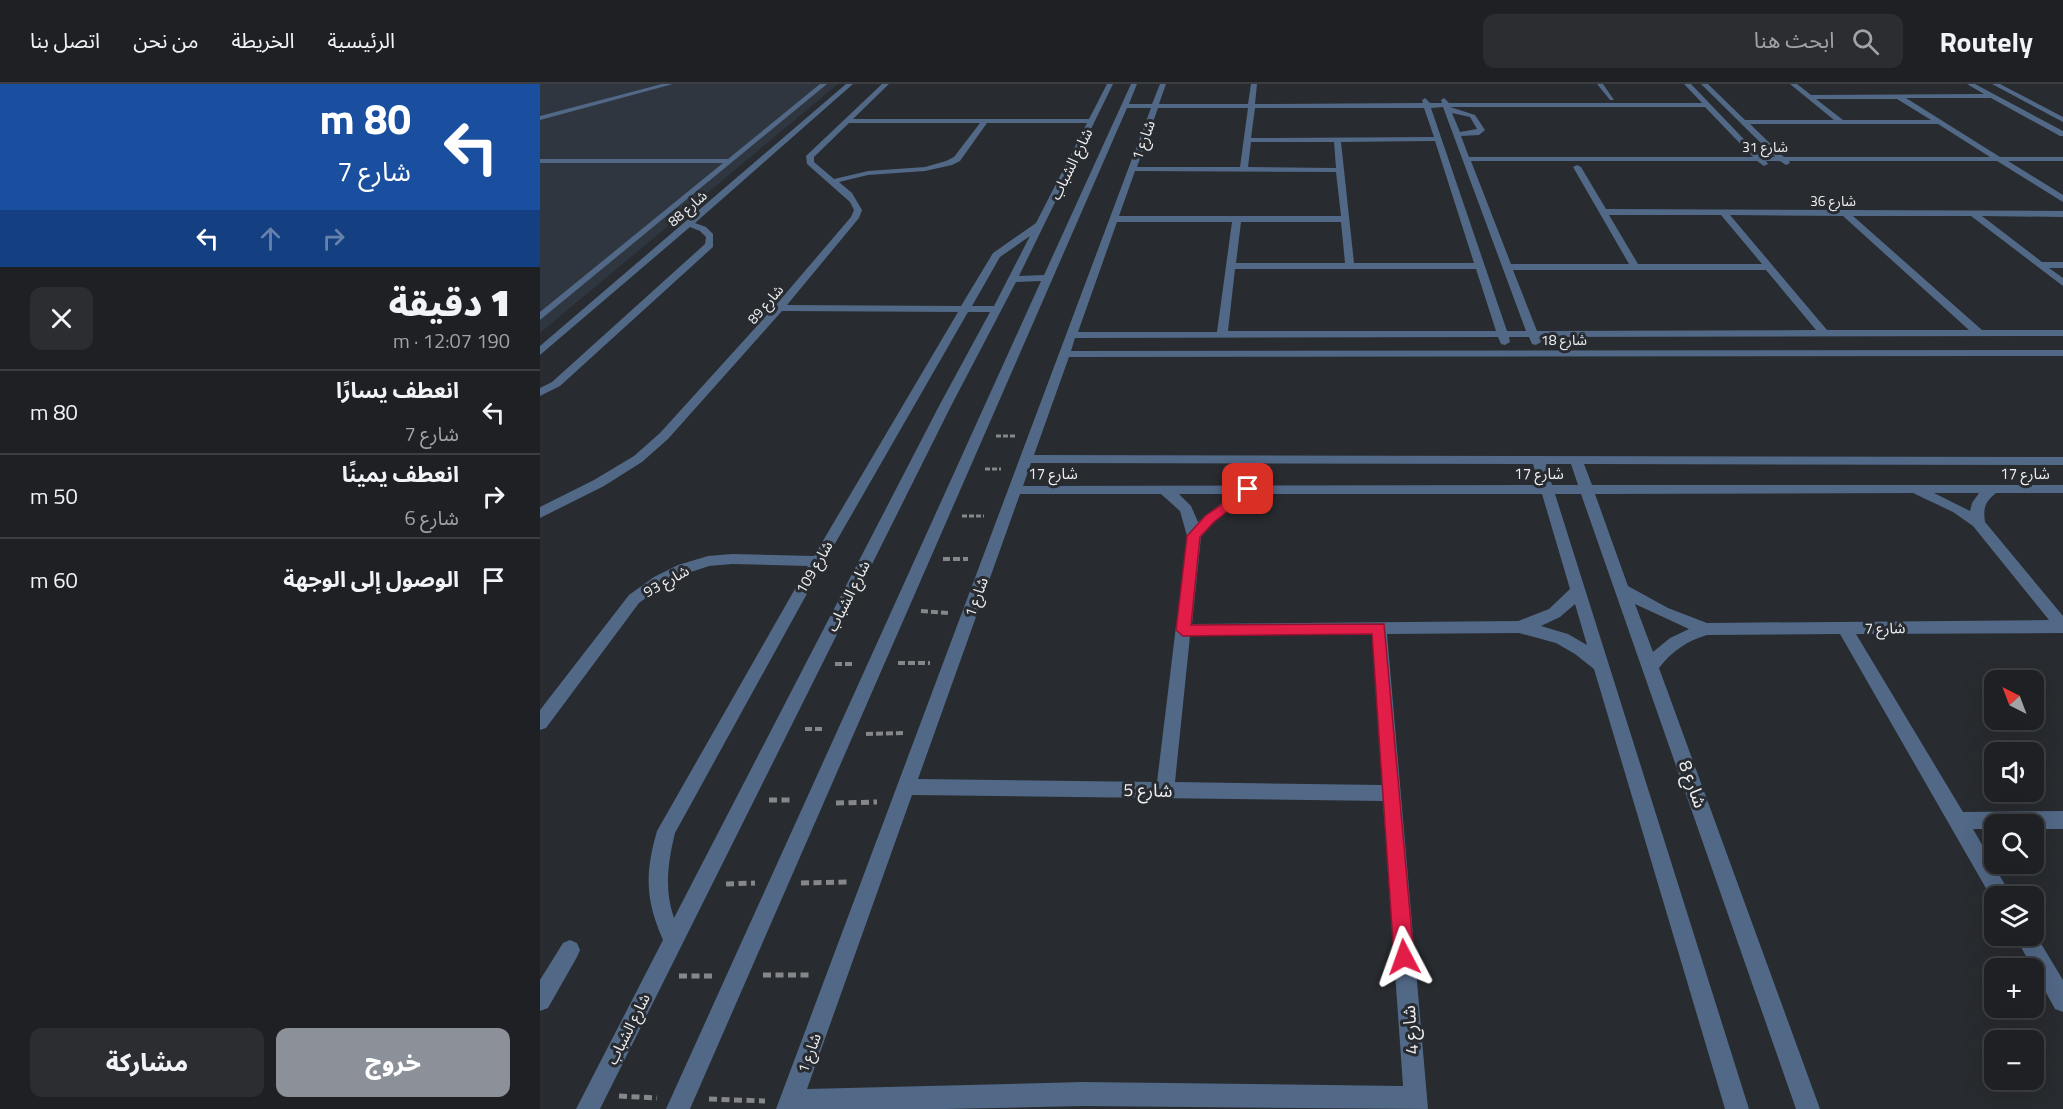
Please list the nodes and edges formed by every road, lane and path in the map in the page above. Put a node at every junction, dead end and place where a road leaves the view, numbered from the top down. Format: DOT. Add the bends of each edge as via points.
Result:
graph roads {
  1 [pos="655,84"];
  2 [pos="670,84"];
  3 [pos="824,84"];
  4 [pos="850,84"];
  5 [pos="886,84"];
  6 [pos="1110,84"];
  7 [pos="1134,84"];
  8 [pos="1163,84"];
  9 [pos="1254,84"];
  10 [pos="1600,84"];
  11 [pos="1687,84"];
  12 [pos="1704,84"];
  13 [pos="1793,84"];
  14 [pos="1970,84"];
  15 [pos="1995,84"];
  16 [pos="1993,96"];
  17 [pos="1809,97"];
  18 [pos="1899,97"];
  19 [pos="1612,99"];
  20 [pos="1704,102"];
  21 [pos="1126,103"];
  22 [pos="1156,103"];
  23 [pos="1251,103"];
  24 [pos="1426,103"];
  25 [pos="1446,105"];
  26 [pos="540,116"];
  27 [pos="2063,120"];
  28 [pos="847,121"];
  29 [pos="1092,121"];
  30 [pos="984,122"];
  31 [pos="1744,122"];
  32 [pos="1841,122"];
  33 [pos="1940,122"];
  34 [pos="2061,131"];
  35 [pos="1457,134"];
  36 [pos="1337,139"];
  37 [pos="1438,139"];
  38 [pos="1247,140"];
  39 [pos="1760,159"];
  40 [pos="1782,159"];
  41 [pos="2000,159"];
  42 [pos="2063,159"];
  43 [pos="540,160"];
  44 [pos="1468,163"];
  45 [pos="730,166"];
  46 [pos="1577,167"];
  47 [pos="1768,167"];
  48 [pos="1790,167"];
  49 [pos="2012,167"];
  50 [pos="2063,167"];
  51 [pos="741,169"];
  52 [pos="753,169"];
  53 [pos="1132,169"];
  54 [pos="1244,170"];
  55 [pos="1340,170"];
  56 [pos="834,182"];
  57 [pos="2063,199"];
  58 [pos="1603,212"];
  59 [pos="1724,213"];
  60 [pos="1845,213"];
  61 [pos="1972,213"];
  62 [pos="2063,214"];
  63 [pos="1114,219"];
  64 [pos="1237,219"];
  65 [pos="1346,219"];
  66 [pos="690,224"];
  67 [pos="1041,224"];
  68 [pos="2039,265"];
  69 [pos="2063,265"];
  70 [pos="1350,266"];
  71 [pos="1480,266"];
  72 [pos="1231,267"];
  73 [pos="1508,267"];
  74 [pos="1635,267"];
  75 [pos="1769,267"];
  76 [pos="1048,278"];
  77 [pos="1013,279"];
  78 [pos="2063,283"];
  79 [pos="779,308"];
  80 [pos="965,309"];
  81 [pos="997,309"];
  82 [pos="540,317"];
  83 [pos="1824,333"];
  84 [pos="1979,333"];
  85 [pos="2063,333"];
  86 [pos="1502,334"];
  87 [pos="1533,334"];
  88 [pos="1071,335"];
  89 [pos="1222,335"];
  90 [pos="540,352"];
  91 [pos="2063,353"];
  92 [pos="1064,354"];
  93 [pos="1509,354"];
  94 [pos="1540,354"];
  95 [pos="540,393"];
  96 [pos="977,436"];
  97 [pos="1034,436"];
  98 [pos="1538,460"];
  99 [pos="1576,460"];
  100 [pos="2063,460"];
  101 [pos="1024,464"];
  102 [pos="963,469"];
  103 [pos="1248,489"];
  104 [pos="1547,489"];
  105 [pos="1586,489"];
  106 [pos="1912,489"];
  107 [pos="1993,489"];
  108 [pos="2063,489"];
  109 [pos="1015,490"];
  110 [pos="1164,490"];
  111 [pos="540,513"];
  112 [pos="1978,523"];
  113 [pos="1194,536"];
  114 [pos="818,561"];
  115 [pos="1578,589"];
  116 [pos="1622,589"];
  117 [pos="1519,627"];
  118 [pos="2063,627"];
  119 [pos="1379,628"];
  120 [pos="1845,628"];
  121 [pos="1707,629"];
  122 [pos="1183,630"];
  123 [pos="1651,666"];
  124 [pos="1602,667"];
  125 [pos="540,723"];
  126 [pos="780,729"];
  127 [pos="846,731"];
  128 [pos="926,733"];
  129 [pos="1166,790"];
  130 [pos="1391,793"];
  131 [pos="903,794"];
  132 [pos="744,800"];
  133 [pos="815,801"];
  134 [pos="2063,820"];
  135 [pos="1957,821"];
  136 [pos="1995,886"];
  137 [pos="673,939"];
  138 [pos="2031,946"];
  139 [pos="570,950"];
  140 [pos="540,1000"];
  141 [pos="2063,1001"];
  142 [pos="1083,1102"];
  143 [pos="1415,1104"];
  144 [pos="789,1105"];
  145 [pos="588,1109"];
  146 [pos="678,1109"];
  147 [pos="1737,1109"];
  148 [pos="1808,1109"];
  1 -- 26 [label="street"];
  2 -- 26 [label="street"];
  3 -- 45 [label="street, شارع 88"];
  4 -- 52 [label="street, شارع 88"];
  5 -- 28 [label="street, شارع 89"];
  6 -- 29 [label="street, شارع الشباب"];
  7 -- 21 [label="street, شارع الشباب"];
  8 -- 22 [label="street, شارع 1"];
  9 -- 23 [label="street"];
  10 -- 19 [label="street"];
  11 -- 20 [label="street"];
  12 -- 31 [label="street"];
  13 -- 17 [label="street"];
  14 -- 16 [label="street"];
  15 -- 27 [label="street"];
  16 -- 18 [label="street"];
  16 -- 34 [label="street"];
  17 -- 18 [label="street"];
  17 -- 32 [label="street"];
  18 -- 33 [label="street"];
  19 -- 20 [label="street"];
  19 -- 25 [label="street"];
  20 -- 25 [label="street"];
  20 -- 39 [label="street"];
  21 -- 22 [label="street"];
  21 -- 76 [label="street, شارع الشباب"];
  22 -- 23 [label="street"];
  22 -- 53 [label="street, شارع 1"];
  23 -- 24 [label="street"];
  23 -- 38 [label="street"];
  24 -- 25 [label="street"];
  24 -- 37 [label="street"];
  25 -- 35 [label="street"];
  25 -- 35 [label="street" via="1473,116 1481,130"];
  28 -- 30 [label="street"];
  28 -- 56 [label="street, شارع 89" via="810,156 815,168"];
  29 -- 30 [label="street"];
  29 -- 67 [label="street, شارع الشباب"];
  30 -- 56 [label="street" via="950,163 868,173"];
  31 -- 32 [label="street"];
  31 -- 40 [label="street"];
  32 -- 33 [label="street"];
  33 -- 41 [label="street"];
  35 -- 44 [label="street"];
  36 -- 37 [label="street"];
  36 -- 38 [label="street"];
  36 -- 55 [label="street"];
  37 -- 71 [label="street"];
  38 -- 54 [label="street"];
  39 -- 40 [label="street, شارع 31"];
  39 -- 44 [label="street, شارع 31"];
  39 -- 47 [label="street"];
  40 -- 41 [label="street, شارع 31"];
  40 -- 48 [label="street"];
  41 -- 42 [label="street, شارع 31"];
  41 -- 49 [label="street"];
  43 -- 45 [label="street"];
  44 -- 46 [label="street, شارع 31"];
  44 -- 73 [label="street"];
  45 -- 82 [label="street, شارع 88" via="719,170"];
  46 -- 47 [label="street, شارع 31"];
  46 -- 58 [label="street"];
  47 -- 48 [label="street, شارع 31"];
  48 -- 49 [label="street, شارع 31"];
  49 -- 50 [label="street, شارع 31"];
  49 -- 57 [label="street"];
  51 -- 52 [label="street"];
  52 -- 66 [label="street, شارع 88"];
  53 -- 54 [label="street"];
  53 -- 63 [label="street, شارع 1"];
  54 -- 55 [label="street"];
  55 -- 65 [label="street"];
  56 -- 79 [label="street, شارع 89" via="855,202 855,218"];
  58 -- 59 [label="street, شارع 36"];
  58 -- 74 [label="street"];
  59 -- 60 [label="street, شارع 36"];
  59 -- 75 [label="street"];
  60 -- 61 [label="street, شارع 36"];
  60 -- 84 [label="street"];
  61 -- 62 [label="street, شارع 36"];
  61 -- 68 [label="street"];
  63 -- 64 [label="street"];
  63 -- 88 [label="street, شارع 1"];
  64 -- 65 [label="street"];
  64 -- 72 [label="street"];
  65 -- 70 [label="street"];
  66 -- 90 [label="street, شارع 88"];
  66 -- 95 [label="street" via="711,236 710,245 556,384"];
  67 -- 77 [label="street, شارع الشباب"];
  67 -- 80 [label="street, شارع 109" via="996,255"];
  68 -- 69 [label="street"];
  68 -- 78 [label="street"];
  70 -- 71 [label="street"];
  70 -- 72 [label="street"];
  71 -- 86 [label="street"];
  72 -- 89 [label="street"];
  73 -- 74 [label="street"];
  73 -- 87 [label="street"];
  74 -- 75 [label="street"];
  75 -- 83 [label="street"];
  76 -- 77 [label="street"];
  76 -- 96 [label="street, شارع الشباب"];
  77 -- 81 [label="street, شارع الشباب"];
  79 -- 80 [label="street"];
  79 -- 111 [label="street, شارع 89" via="664,436 638,459"];
  80 -- 81 [label="street"];
  80 -- 114 [label="street, شارع 109"];
  81 -- 126 [label="street, شارع الشباب"];
  83 -- 84 [label="street, شارع 18"];
  83 -- 87 [label="street, شارع 18"];
  84 -- 85 [label="street, شارع 18"];
  86 -- 87 [label="street, شارع 18"];
  86 -- 89 [label="street, شارع 18"];
  86 -- 93 [label="street"];
  87 -- 94 [label="street"];
  88 -- 89 [label="street, شارع 18"];
  88 -- 92 [label="street, شارع 1"];
  91 -- 94 [label="street, شارع 18"];
  92 -- 93 [label="street, شارع 18"];
  92 -- 97 [label="street, شارع 1"];
  93 -- 94 [label="street, شارع 18"];
  96 -- 97 [label="path"];
  96 -- 102 [label="street, شارع الشباب"];
  97 -- 101 [label="street, شارع 1"];
  98 -- 99 [label="street, شارع 17"];
  98 -- 101 [label="street, شارع 17"];
  98 -- 104 [label="street"];
  99 -- 100 [label="street, شارع 17"];
  99 -- 105 [label="street, شارع 8"];
  101 -- 102 [label="path"];
  101 -- 109 [label="street, شارع 1"];
  102 -- 127 [label="street, شارع الشباب"];
  103 -- 104 [label="street, شارع 17"];
  103 -- 110 [label="street, شارع 17"];
  103 -- 113 [label="street"];
  104 -- 105 [label="street, شارع 17"];
  104 -- 115 [label="street"];
  105 -- 106 [label="street, شارع 17"];
  105 -- 116 [label="street, شارع 8"];
  106 -- 107 [label="street, شارع 17"];
  106 -- 112 [label="street" via="1958,509"];
  107 -- 108 [label="street, شارع 17"];
  107 -- 112 [label="street" via="1981,497 1976,508"];
  109 -- 110 [label="street, شارع 17"];
  109 -- 128 [label="street, شارع 1"];
  110 -- 113 [label="street" via="1182,501 1192,518"];
  112 -- 118 [label="street"];
  113 -- 122 [label="street"];
  114 -- 125 [label="street, شارع 93" via="708,561 659,581 634,599"];
  114 -- 137 [label="street, شارع 109" via="666,831 656,888 661,915"];
  115 -- 117 [label="street" via="1565,606 1545,619"];
  115 -- 124 [label="street"];
  116 -- 121 [label="street, شارع 7" via="1676,620"];
  116 -- 123 [label="street, شارع 8"];
  117 -- 119 [label="street"];
  117 -- 124 [label="street" via="1565,638"];
  118 -- 120 [label="street, شارع 7"];
  119 -- 122 [label="street"];
  119 -- 130 [label="street, شارع 4"];
  120 -- 121 [label="street, شارع 7"];
  120 -- 135 [label="street"];
  121 -- 123 [label="street, شارع 7" via="1683,636 1664,649"];
  122 -- 129 [label="street"];
  123 -- 148 [label="street, شارع 8"];
  124 -- 147 [label="street"];
  126 -- 127 [label="path"];
  126 -- 132 [label="street, شارع الشباب"];
  127 -- 128 [label="path"];
  127 -- 133 [label="street, شارع الشباب"];
  128 -- 131 [label="street, شارع 1"];
  129 -- 130 [label="street, شارع 5"];
  129 -- 131 [label="street, شارع 5"];
  130 -- 143 [label="street, شارع 4"];
  131 -- 133 [label="path"];
  131 -- 144 [label="street, شارع 1"];
  132 -- 133 [label="path"];
  132 -- 137 [label="street, شارع الشباب"];
  133 -- 146 [label="street, شارع الشباب"];
  134 -- 135 [label="street"];
  135 -- 136 [label="street"];
  137 -- 145 [label="street, شارع الشباب"];
  138 -- 141 [label="street"];
  139 -- 140 [label="street"];
  142 -- 143 [label="street"];
  142 -- 144 [label="street"];
}
